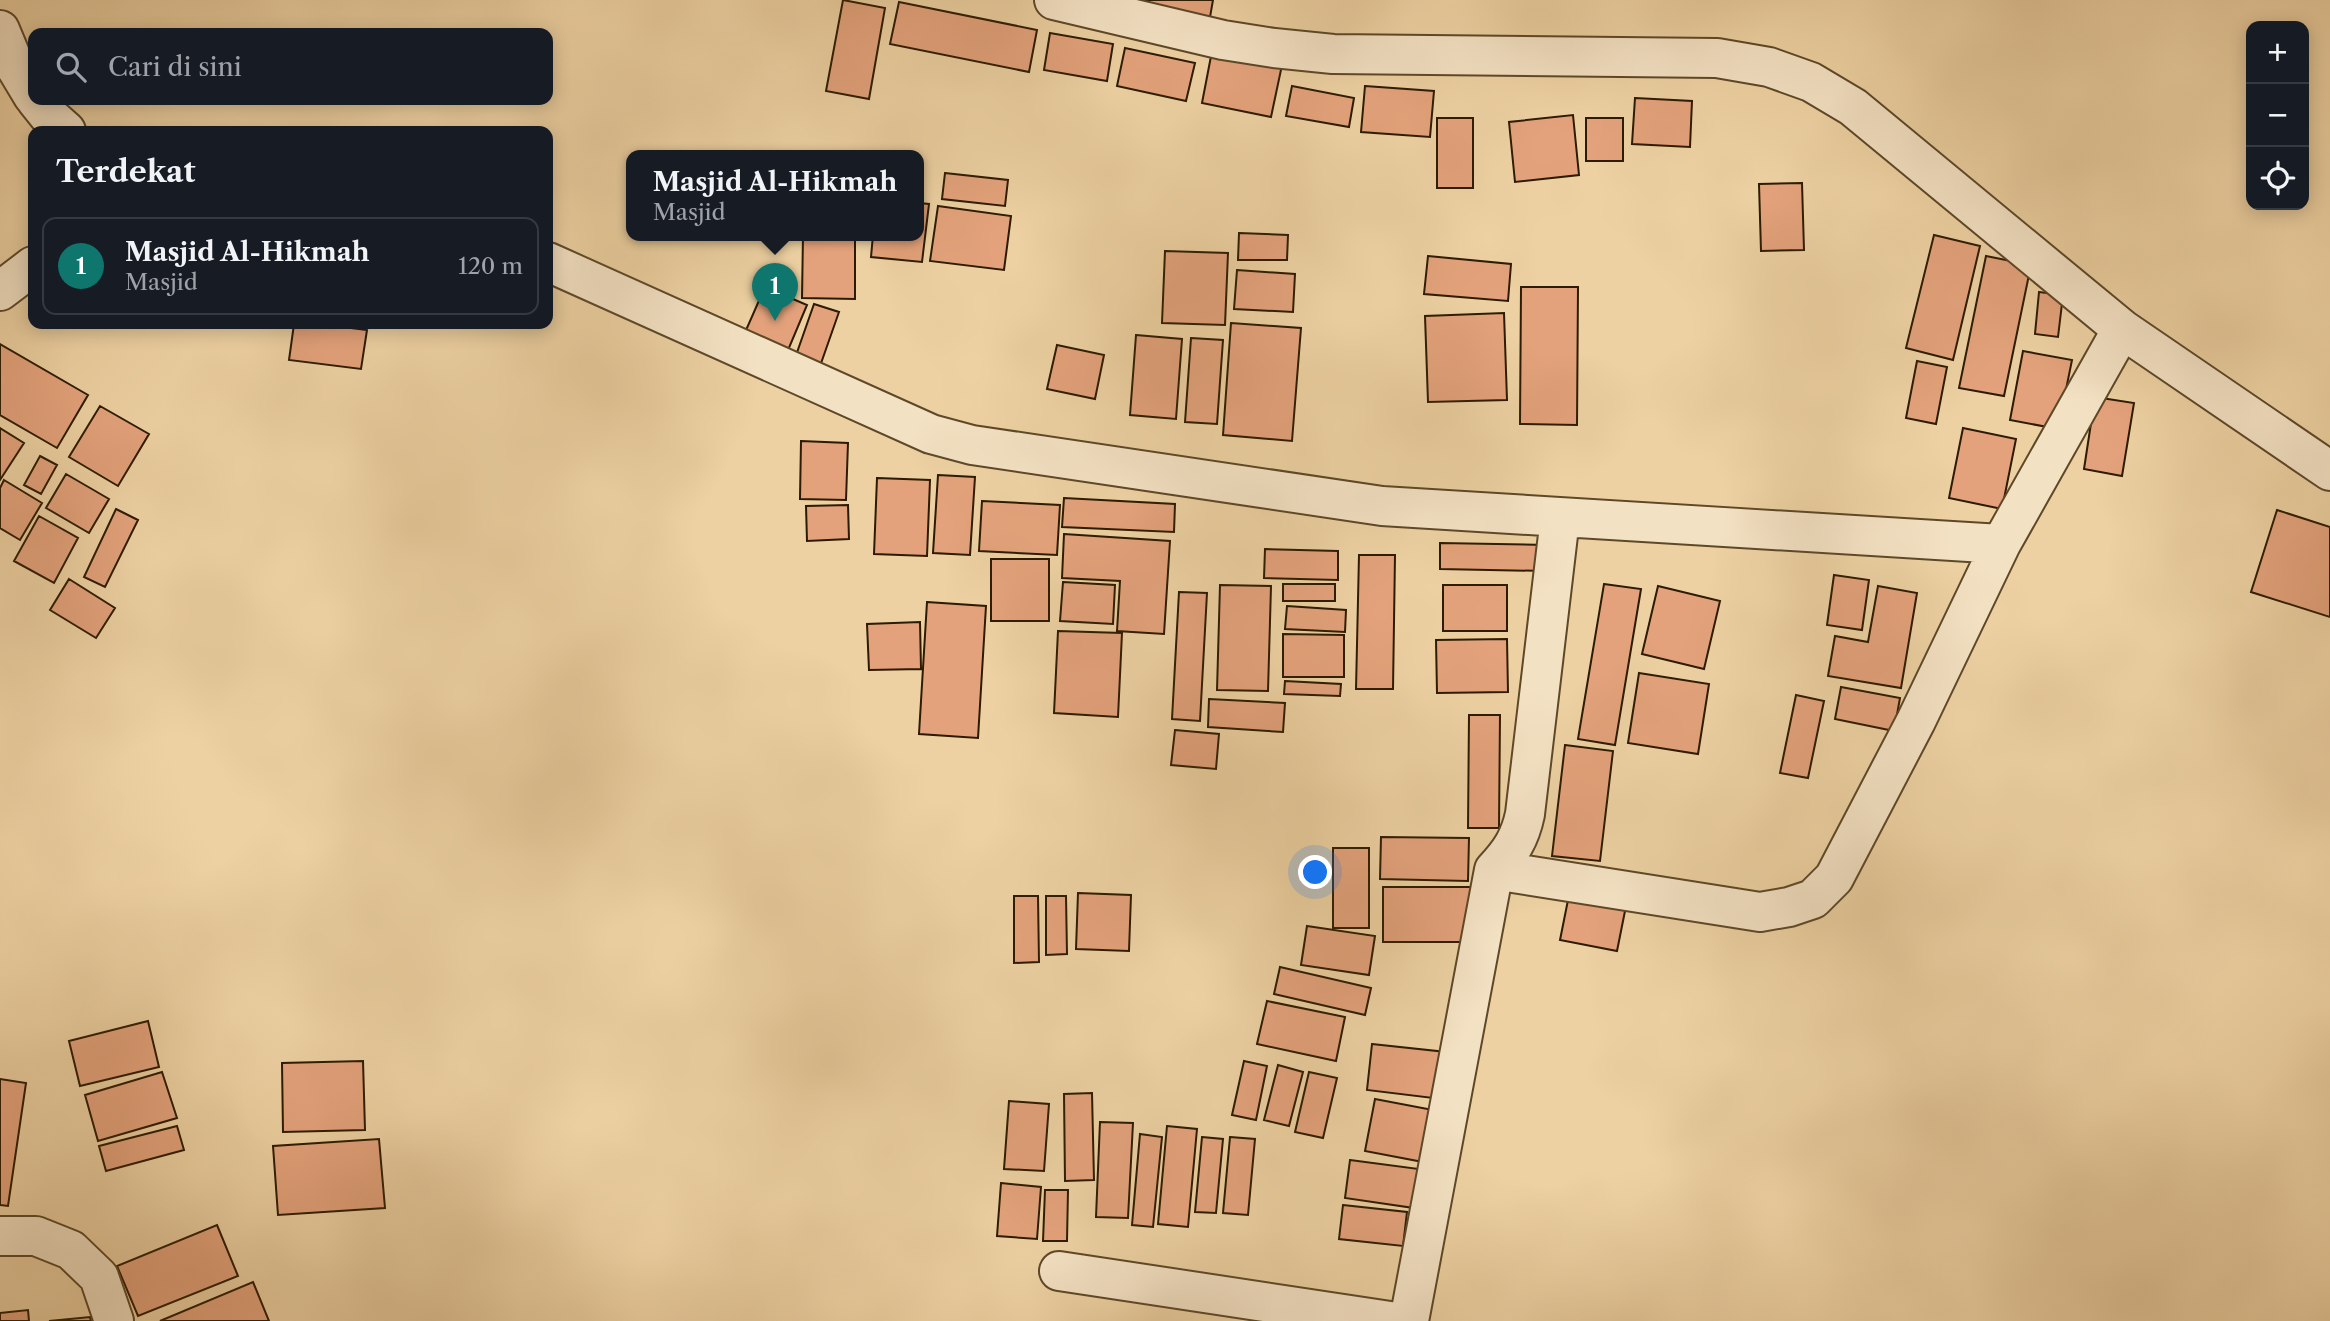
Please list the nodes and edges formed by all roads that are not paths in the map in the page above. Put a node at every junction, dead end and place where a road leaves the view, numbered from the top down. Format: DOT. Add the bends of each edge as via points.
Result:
graph roads {
  1 [pos="1054,0"];
  2 [pos="0,30"];
  3 [pos="28,87"];
  4 [pos="40,105"];
  5 [pos="60,126"];
  6 [pos="553,264"];
  7 [pos="28,270"];
  8 [pos="0,291"];
  9 [pos="2122,329"];
  10 [pos="2330,471"];
  11 [pos="1560,518"];
  12 [pos="2001,544"];
  13 [pos="1494,870"];
  14 [pos="0,1236"];
  15 [pos="1059,1271"];
  16 [pos="114,1321"];
  17 [pos="1390,1321"];
  18 [pos="1409,1321"];
  1 -- 9 [label="street" via="1274,48 1717,58 1769,67 1811,82 1853,107"];
  2 -- 3 [label="street"];
  4 -- 5 [label="street"];
  6 -- 11 [label="street" via="931,434 972,445 1382,506"];
  7 -- 8 [label="street"];
  9 -- 10 [label="street"];
  9 -- 12 [label="street"];
  11 -- 12 [label="street"];
  11 -- 13 [label="street" via="1525,814 1521,835"];
  12 -- 13 [label="street" via="1916,722 1834,878 1813,899 1760,912"];
  13 -- 18 [label="street"];
  14 -- 16 [label="street" via="36,1236 71,1250 99,1277"];
  15 -- 17 [label="street"];
}
